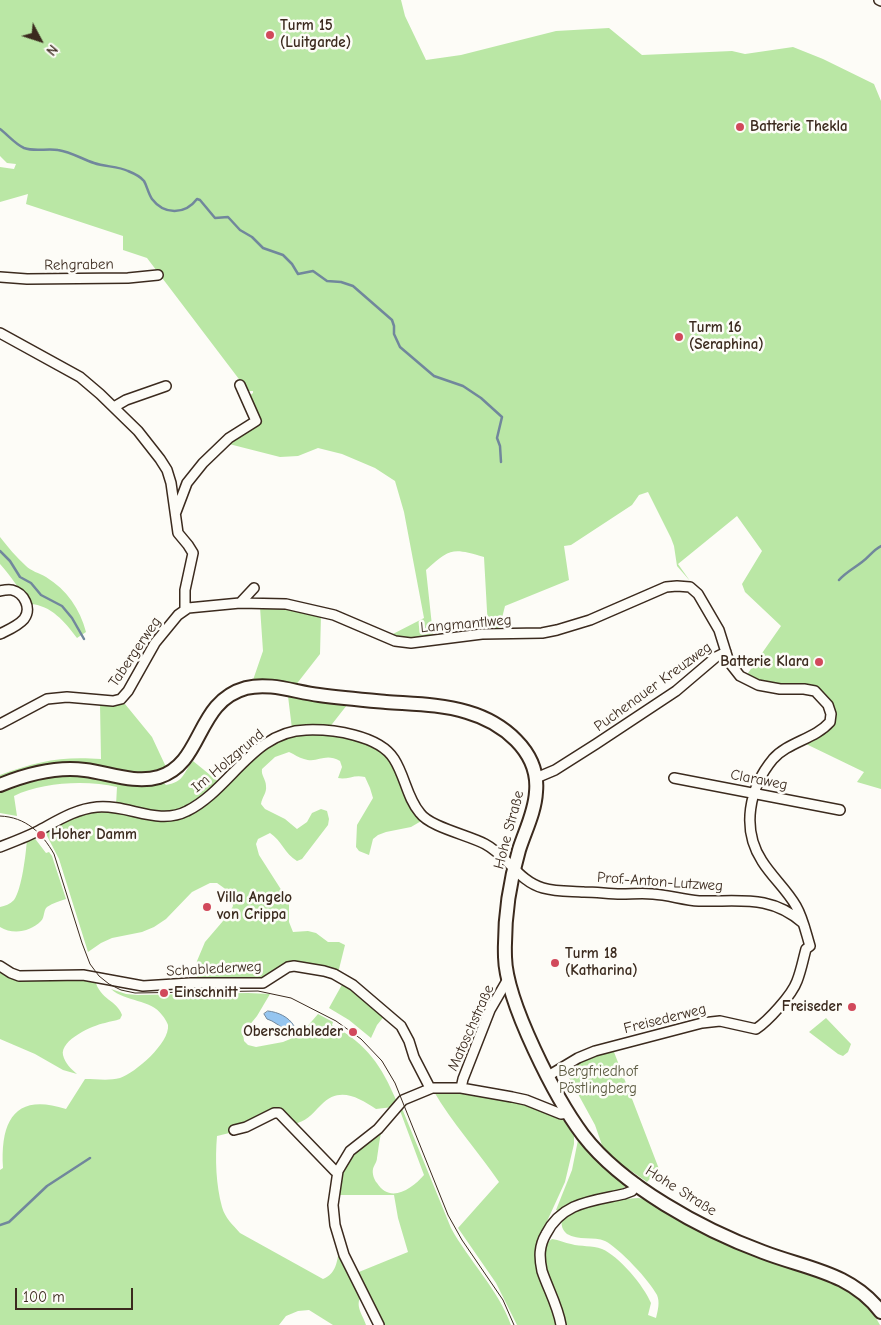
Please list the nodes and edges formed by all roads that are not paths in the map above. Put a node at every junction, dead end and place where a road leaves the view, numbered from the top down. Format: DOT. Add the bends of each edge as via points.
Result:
graph roads {
  1 [pos="158,275"];
  2 [pos="0,277"];
  3 [pos="0,333"];
  4 [pos="240,385"];
  5 [pos="166,386"];
  6 [pos="114,407"];
  7 [pos="175,515"];
  8 [pos="666,587"];
  9 [pos="254,588"];
  10 [pos="0,591"];
  11 [pos="240,603"];
  12 [pos="185,609"];
  13 [pos="0,634"];
  14 [pos="726,652"];
  15 [pos="0,724"];
  16 [pos="536,778"];
  17 [pos="674,778"];
  18 [pos="0,785"];
  19 [pos="754,793"];
  20 [pos="840,810"];
  21 [pos="0,847"];
  22 [pos="514,871"];
  23 [pos="792,900"];
  24 [pos="784,909"];
  25 [pos="803,923"];
  26 [pos="0,966"];
  27 [pos="508,979"];
  28 [pos="548,1076"];
  29 [pos="430,1088"];
  30 [pos="461,1088"];
  31 [pos="568,1113"];
  32 [pos="234,1130"];
  33 [pos="338,1171"];
  34 [pos="637,1184"];
  35 [pos="881,1312"];
  36 [pos="379,1325"];
  37 [pos="561,1325"];
  1 -- 2 [label="street, Rehgraben" via="128,278"];
  3 -- 6 [label="street" via="80,377"];
  4 -- 7 [label="street" via="256,421 229,438 198,469 188,483"];
  5 -- 6 [label="street"];
  6 -- 7 [label="street" via="166,466"];
  7 -- 12 [label="street" via="178,533 193,553 185,590"];
  8 -- 11 [label="street, Langmantlweg" via="590,620 557,630 474,634 411,643 395,641 341,617 313,609 286,604"];
  8 -- 14 [label="street, Puchenauer Kreuzweg" via="685,586 696,591 715,623"];
  9 -- 11 [label="street"];
  10 -- 13 [label="street" via="15,591 24,598 27,609 21,622"];
  11 -- 12 [label="street"];
  12 -- 15 [label="street, Tabergerweg" via="155,643 122,699 67,697 47,700"];
  14 -- 16 [label="street, Puchenauer Kreuzweg" via="676,691 604,739 555,770"];
  14 -- 19 [label="street, Freisederweg" via="734,670 758,685 818,693 828,705 831,718 823,730 774,758"];
  16 -- 18 [label="main road, Hohe Straße" via="531,761 519,743 498,726 468,712 261,686 235,692 218,704 187,756 164,775 138,779 86,770 59,770 24,776"];
  16 -- 22 [label="main road, Hohe Straße" via="535,801"];
  17 -- 19 [label="street, Claraweg"];
  19 -- 20 [label="street, Claraweg"];
  19 -- 23 [label="street, Freisederweg" via="750,804 752,842 768,870"];
  21 -- 22 [label="street, Im Holzgrund" via="84,810 108,807 163,817 186,812 210,795 263,745 283,734 320,730 355,735 388,752 425,819 486,845"];
  22 -- 24 [label="street, Prof.-Anton-Lutzweg" via="527,881 553,890 756,902"];
  22 -- 27 [label="main road, Hohe Straße" via="505,937"];
  23 -- 24 [label="street"];
  23 -- 25 [label="street, Freisederweg"];
  24 -- 25 [label="street, Prof.-Anton-Lutzweg"];
  25 -- 28 [label="street, Freisederweg" via="810,946 797,982 766,1022 756,1029 720,1021 702,1023 596,1051"];
  26 -- 29 [label="street, Schablederweg" via="19,976 83,975 143,986 264,983 294,966 324,971 353,985 400,1026"];
  27 -- 28 [label="main road, Hohe Straße"];
  27 -- 30 [label="street, Matoschstraße" via="490,1010"];
  28 -- 31 [label="main road, Hohe Straße"];
  29 -- 30 [label="street, Matoschstraße"];
  29 -- 33 [label="street, Matoschstraße" via="403,1100 378,1129 350,1152"];
  30 -- 31 [label="street, Matoschstraße" via="526,1100 561,1114"];
  31 -- 34 [label="main road, Hohe Straße" via="595,1149"];
  32 -- 33 [label="street" via="279,1113"];
  33 -- 36 [label="street, Matoschstraße" via="333,1205 335,1225 344,1256"];
  34 -- 35 [label="main road, Hohe Straße" via="724,1236 847,1281 870,1298"];
  34 -- 37 [label="street" via="624,1194 570,1208 549,1227 542,1240 540,1258"];
}
